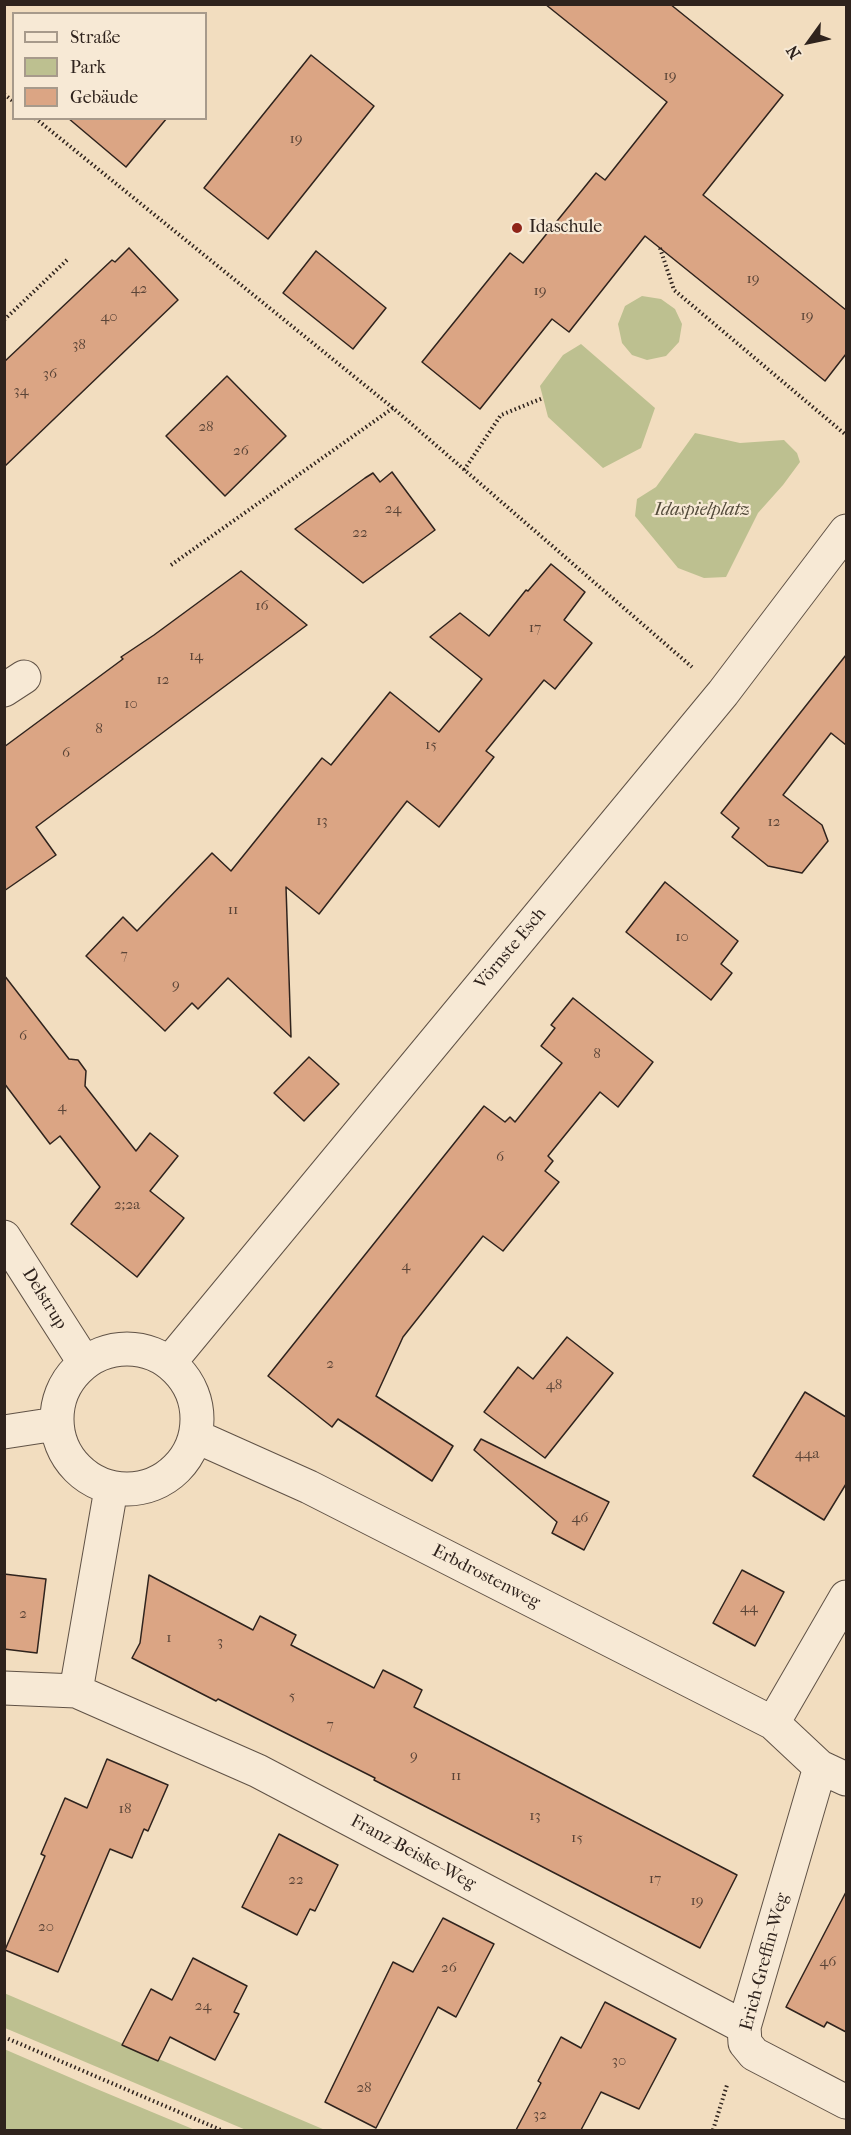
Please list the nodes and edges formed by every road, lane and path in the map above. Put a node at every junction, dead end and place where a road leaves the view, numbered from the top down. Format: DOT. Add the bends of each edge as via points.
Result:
graph roads {
  1 [pos="37,120"];
  2 [pos="660,248"];
  3 [pos="68,259"];
  4 [pos="4,320"];
  5 [pos="543,398"];
  6 [pos="393,408"];
  7 [pos="846,435"];
  8 [pos="464,470"];
  9 [pos="846,531"];
  10 [pos="171,565"];
  11 [pos="723,693"];
  12 [pos="4,1237"];
  13 [pos="84,1362"];
  14 [pos="170,1362"];
  15 [pos="56,1424"];
  16 [pos="4,1432"];
  17 [pos="195,1436"];
  18 [pos="111,1489"];
  19 [pos="846,1598"];
  20 [pos="4,1688"];
  21 [pos="76,1691"];
  22 [pos="773,1724"];
  23 [pos="833,1773"];
  24 [pos="744,2027"];
  25 [pos="4,2037"];
  26 [pos="846,2102"];
  27 [pos="221,2130"];
  1 -- 6 [label="path"];
  2 -- 7 [label="path" via="674,290"];
  3 -- 4 [label="path"];
  5 -- 8 [label="path" via="501,416"];
  6 -- 8 [label="path"];
  6 -- 10 [label="path"];
  8 -- 11 [label="path"];
  9 -- 11 [label="street, Vörnste Esch"];
  11 -- 14 [label="street, Vörnste Esch"];
  12 -- 13 [label="street, Delstrup"];
  13 -- 14 [label="street" via="112,1349 142,1350"];
  13 -- 15 [label="street" via="62,1389"];
  14 -- 17 [label="street" via="188,1383 197,1409"];
  15 -- 16 [label="street"];
  15 -- 18 [label="street" via="65,1453 84,1476"];
  17 -- 18 [label="street" via="184,1461 164,1480 139,1489"];
  17 -- 22 [label="street, Erbdrostenweg" via="309,1487"];
  18 -- 21 [label="street"];
  19 -- 22 [label="street"];
  20 -- 21 [label="street, Franz-Beiske-Weg"];
  21 -- 24 [label="street, Franz-Beiske-Weg" via="258,1771"];
  22 -- 23 [label="street, Erbdrostenweg"];
  23 -- 24 [label="street, Erich-Greffin-Weg"];
  24 -- 26 [label="street, Erich-Greffin-Weg" via="745,2043 754,2054"];
  25 -- 27 [label="path"];
}
